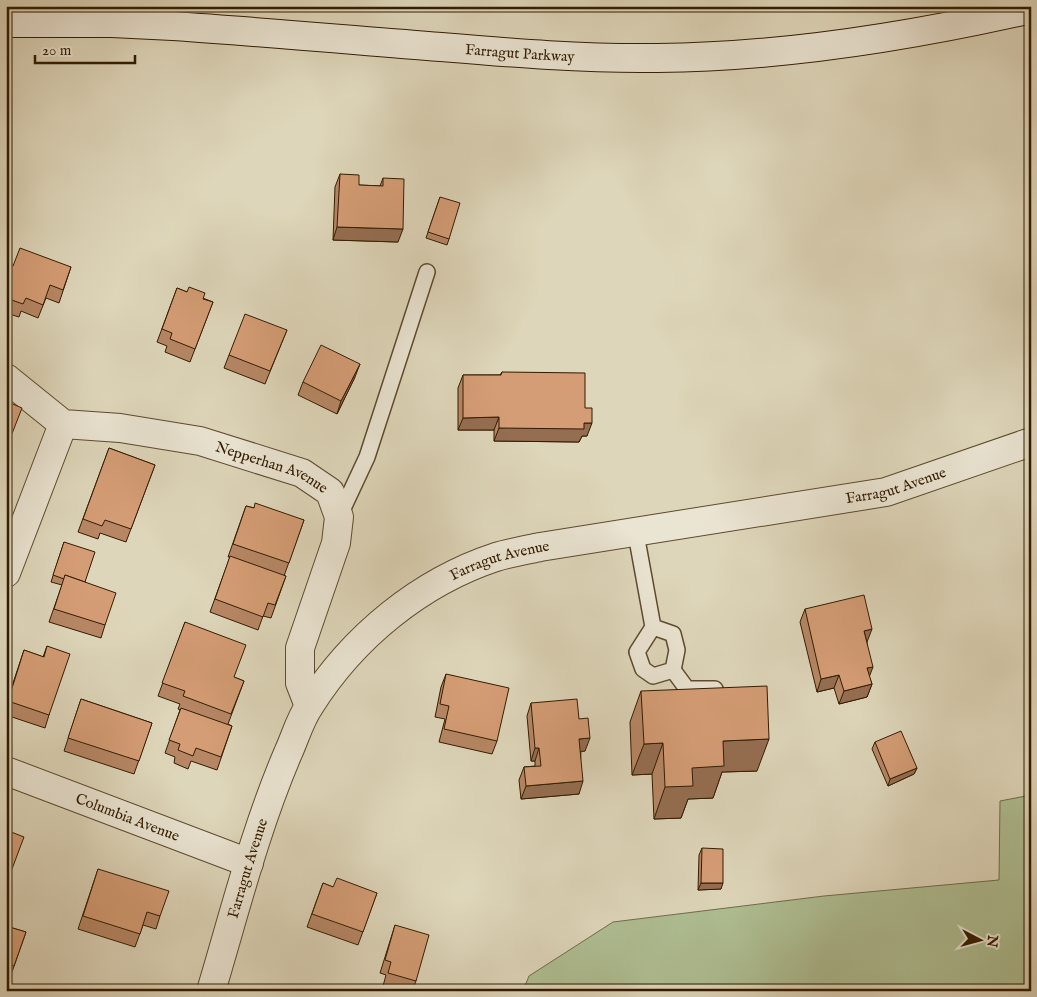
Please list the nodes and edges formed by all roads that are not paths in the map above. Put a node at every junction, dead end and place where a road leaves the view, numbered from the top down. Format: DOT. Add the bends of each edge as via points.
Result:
graph roads {
  1 [pos="1017,10"];
  2 [pos="6,23"];
  3 [pos="427,272"];
  4 [pos="6,378"];
  5 [pos="63,424"];
  6 [pos="1031,442"];
  7 [pos="339,517"];
  8 [pos="636,534"];
  9 [pos="6,573"];
  10 [pos="653,626"];
  11 [pos="673,670"];
  12 [pos="735,689"];
  13 [pos="309,706"];
  14 [pos="6,771"];
  15 [pos="249,863"];
  16 [pos="211,991"];
  1 -- 2 [label="street, Farragut Parkway" via="896,36 836,45 780,52 657,58 542,54 164,26"];
  3 -- 7 [label="lane" via="367,457"];
  4 -- 5 [label="street"];
  5 -- 7 [label="street, Nepperhan Avenue" via="120,428 200,441 302,473 330,492"];
  5 -- 9 [label="street"];
  6 -- 8 [label="street, Farragut Avenue" via="886,492"];
  7 -- 13 [label="street, Nepperhan Avenue" via="336,543 300,648 300,683"];
  8 -- 10 [label="lane"];
  8 -- 13 [label="street, Farragut Avenue" via="540,547 497,557 456,573 411,598 376,627 344,659"];
  10 -- 11 [label="lane" via="673,634 677,650"];
  10 -- 11 [label="lane" via="637,652 643,669 653,676"];
  11 -- 12 [label="lane" via="687,688"];
  13 -- 15 [label="street, Farragut Avenue" via="275,784"];
  14 -- 15 [label="street, Columbia Avenue"];
  15 -- 16 [label="street, Farragut Avenue"];
}
